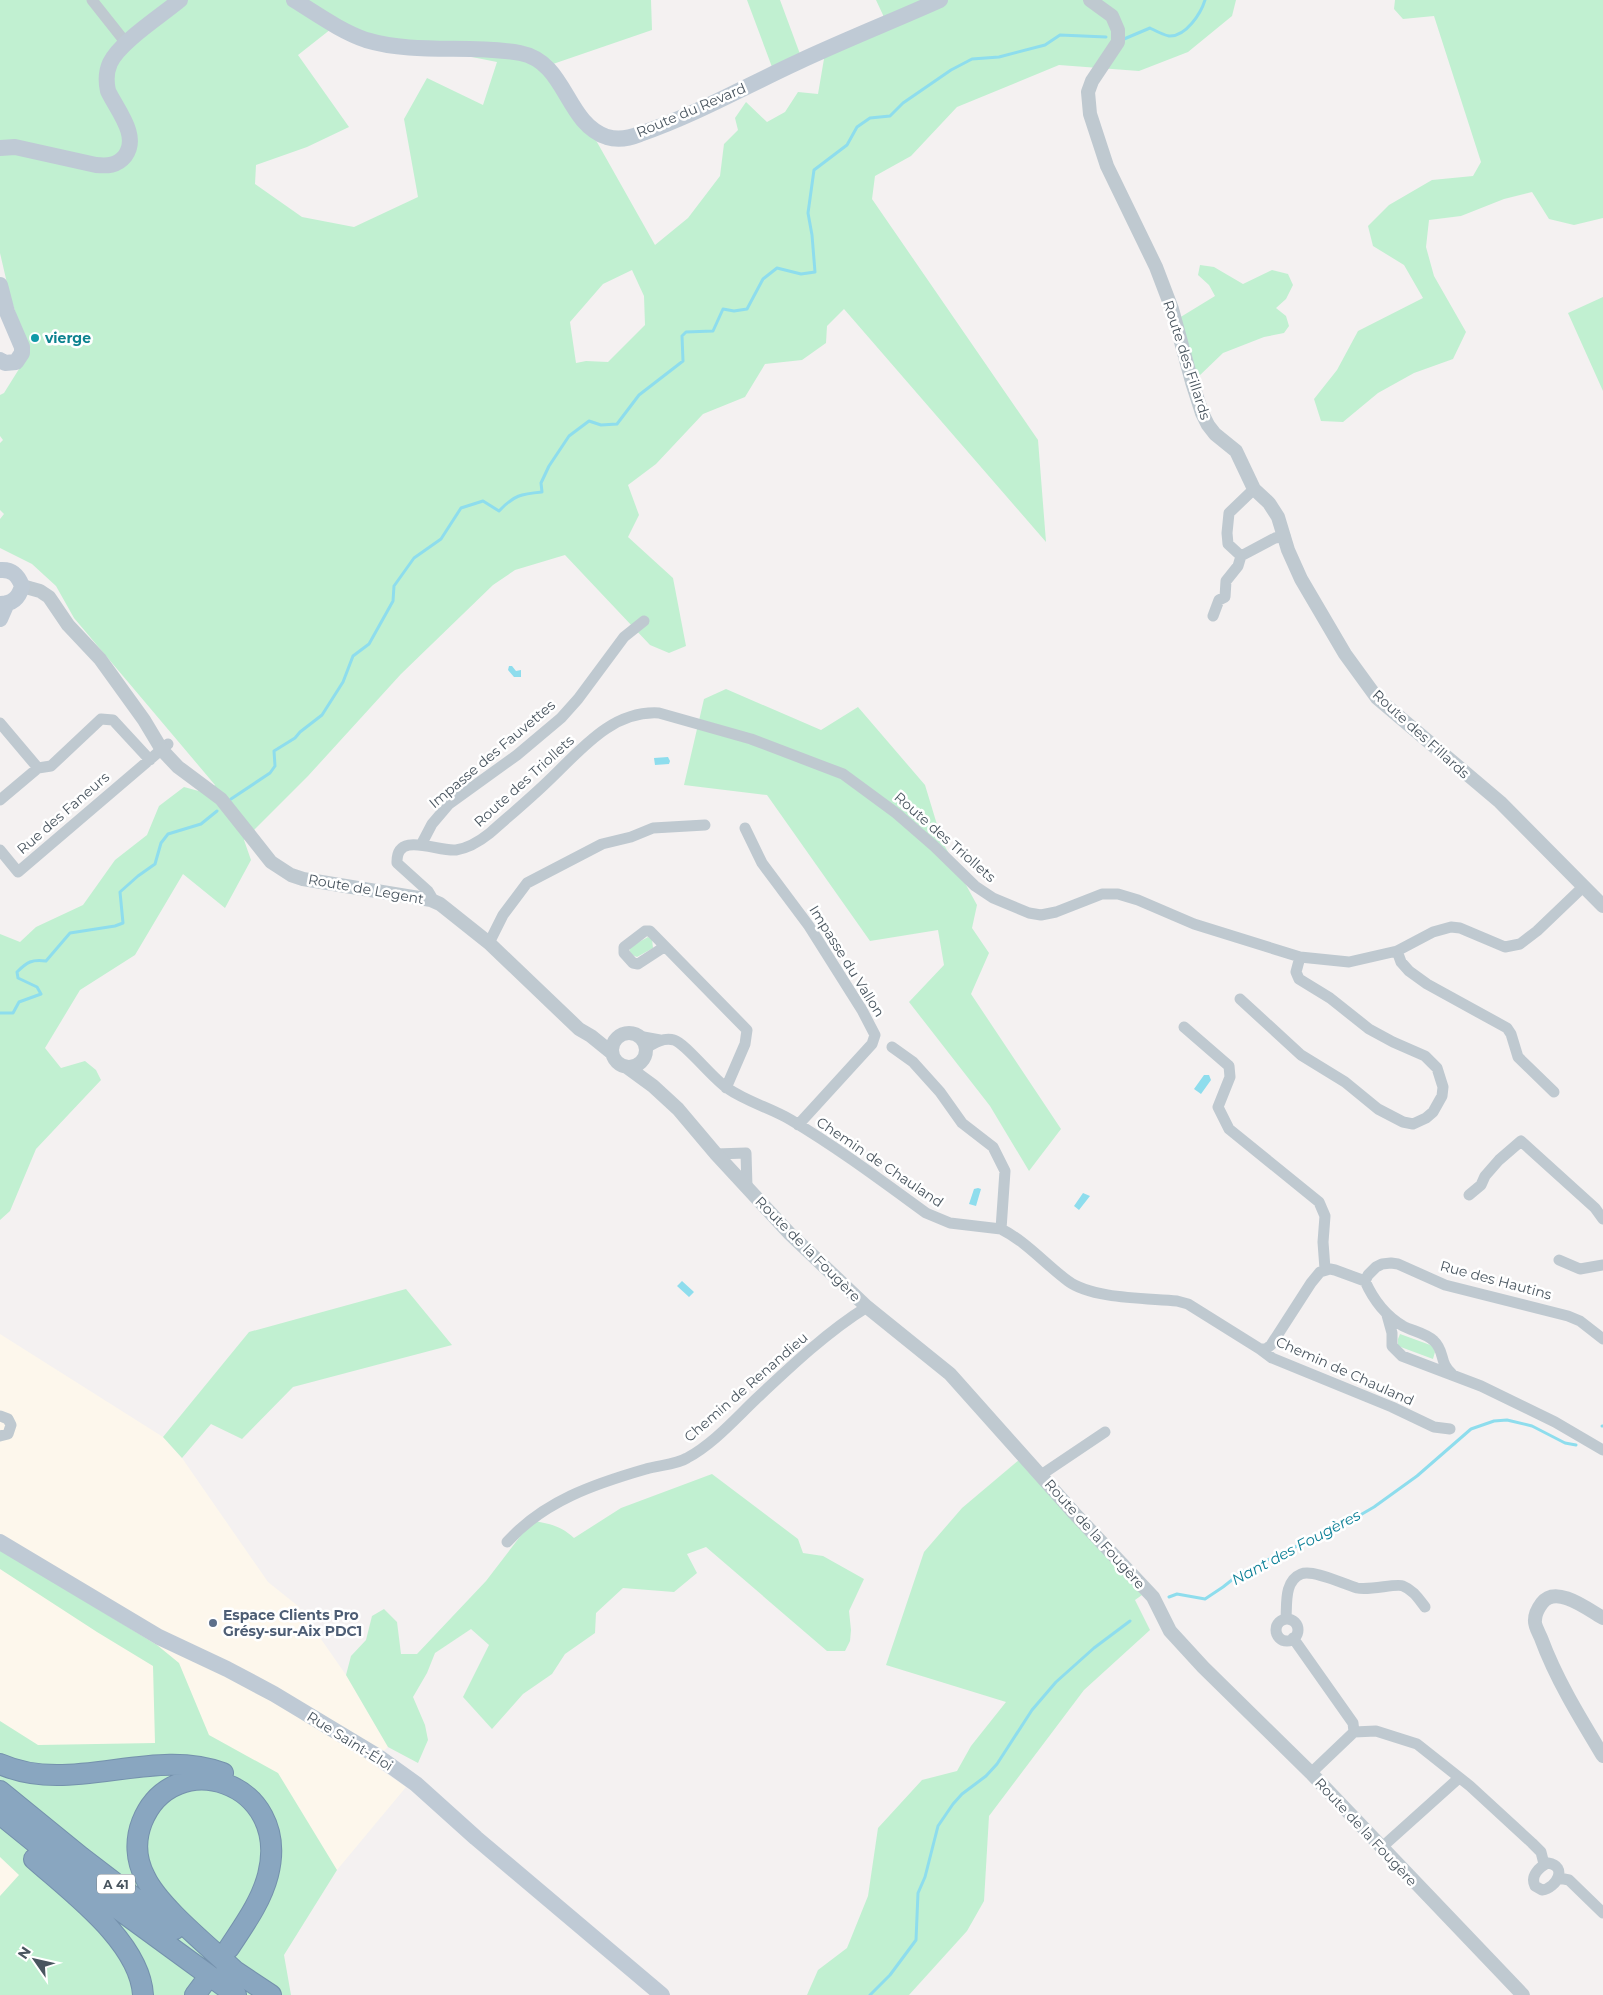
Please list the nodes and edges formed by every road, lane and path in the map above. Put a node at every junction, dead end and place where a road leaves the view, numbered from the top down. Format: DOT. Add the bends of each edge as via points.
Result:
graph roads {
  1 [pos="92,0"];
  2 [pos="180,0"];
  3 [pos="294,0"];
  4 [pos="940,0"];
  5 [pos="1090,0"];
  6 [pos="126,44"];
  7 [pos="0,148"];
  8 [pos="0,285"];
  9 [pos="0,360"];
  10 [pos="1254,489"];
  11 [pos="1285,536"];
  12 [pos="1241,556"];
  13 [pos="2,568"];
  14 [pos="12,597"];
  15 [pos="1213,616"];
  16 [pos="0,619"];
  17 [pos="644,621"];
  18 [pos="0,723"];
  19 [pos="165,747"];
  20 [pos="150,760"];
  21 [pos="38,768"];
  22 [pos="0,800"];
  23 [pos="705,825"];
  24 [pos="745,828"];
  25 [pos="421,845"];
  26 [pos="0,850"];
  27 [pos="1583,887"];
  28 [pos="431,900"];
  29 [pos="1603,906"];
  30 [pos="489,943"];
  31 [pos="664,947"];
  32 [pos="1397,951"];
  33 [pos="1300,956"];
  34 [pos="1240,999"];
  35 [pos="1184,1027"];
  36 [pos="591,1036"];
  37 [pos="619,1036"];
  38 [pos="638,1036"];
  39 [pos="660,1040"];
  40 [pos="892,1046"];
  41 [pos="612,1053"];
  42 [pos="644,1054"];
  43 [pos="627,1067"];
  44 [pos="652,1086"];
  45 [pos="726,1088"];
  46 [pos="1554,1092"];
  47 [pos="798,1125"];
  48 [pos="716,1154"];
  49 [pos="747,1187"];
  50 [pos="1469,1195"];
  51 [pos="1603,1218"];
  52 [pos="1001,1230"];
  53 [pos="1559,1260"];
  54 [pos="1603,1265"];
  55 [pos="1321,1272"];
  56 [pos="1365,1281"];
  57 [pos="867,1307"];
  58 [pos="1387,1315"];
  59 [pos="1603,1339"];
  60 [pos="1260,1349"];
  61 [pos="1454,1376"];
  62 [pos="0,1416"];
  63 [pos="1450,1429"];
  64 [pos="1105,1432"];
  65 [pos="0,1436"];
  66 [pos="1603,1450"];
  67 [pos="1041,1475"];
  68 [pos="0,1542"];
  69 [pos="507,1542"];
  70 [pos="1425,1607"];
  71 [pos="1603,1618"];
  72 [pos="1354,1732"];
  73 [pos="1603,1756"];
  74 [pos="0,1764"];
  75 [pos="1311,1773"];
  76 [pos="1459,1778"];
  77 [pos="0,1792"];
  78 [pos="0,1814"];
  79 [pos="0,1826"];
  80 [pos="1381,1848"];
  81 [pos="1544,1864"];
  82 [pos="1558,1878"];
  83 [pos="1603,1913"];
  84 [pos="236,1972"];
  85 [pos="143,1995"];
  86 [pos="236,1995"];
  87 [pos="271,1995"];
  88 [pos="662,1995"];
  89 [pos="1523,1995"];
  1 -- 6 [label="street"];
  2 -- 6 [label="main road"];
  3 -- 4 [label="main road, Route du Revard" via="346,31 380,44 497,50 531,56 549,68 588,125 607,137 617,138 640,134 686,115"];
  5 -- 10 [label="street, Route des Fillards" via="1112,16 1118,30 1118,42 1088,92 1099,146 1172,309 1202,413 1214,434 1236,451"];
  6 -- 7 [label="main road" via="113,58 107,74 108,91 131,137 129,149 120,161 107,166 96,165 15,147"];
  8 -- 9 [label="main road" via="22,353 16,362"];
  10 -- 11 [label="street, Route des Fillards" via="1269,503"];
  10 -- 12 [label="street" via="1229,513 1228,544"];
  11 -- 12 [label="street"];
  11 -- 27 [label="street, Route des Fillards" via="1301,579 1345,654 1377,698 1500,802"];
  12 -- 15 [label="street" via="1238,566 1226,581 1225,597 1220,600"];
  13 -- 14 [label="main road" via="18,577"];
  14 -- 16 [label="main road"];
  14 -- 19 [label="street, Route de Legent" via="40,591 49,597"];
  17 -- 25 [label="street, Impasse des Fauvettes" via="624,637 561,718 517,755 449,804 432,824"];
  18 -- 21 [label="street"];
  19 -- 20 [label="street, Rue des Faneurs"];
  19 -- 28 [label="street, Route de Legent" via="192,777 221,799 270,862 290,875"];
  20 -- 21 [label="street" via="113,720 101,720 51,766"];
  20 -- 26 [label="street, Rue des Faneurs" via="18,872"];
  21 -- 22 [label="street"];
  23 -- 30 [label="street" via="653,828 602,844 527,883 503,915"];
  24 -- 47 [label="street, Impasse du Vallon" via="762,863 808,926 875,1035 872,1044"];
  25 -- 28 [label="street, Route des Triollets" via="403,847 397,863 428,891"];
  25 -- 33 [label="street, Route des Triollets" via="458,850 476,843 606,728 635,714 659,713 750,739 843,774 896,813 975,886 1014,908 1041,915 1102,894 1118,894 1194,924"];
  27 -- 29 [label="street, Route des Fillards"];
  27 -- 32 [label="street, Route des Triollets" via="1520,944 1505,947 1451,927 1433,932"];
  28 -- 30 [label="street, Route de Legent"];
  30 -- 36 [label="street, Route de Legent" via="579,1030"];
  31 -- 45 [label="street" via="747,1030 745,1044"];
  32 -- 33 [label="street, Route des Triollets" via="1349,962"];
  32 -- 46 [label="street" via="1408,971 1507,1028 1518,1056"];
  33 -- 34 [label="street" via="1296,972 1299,978 1369,1029 1425,1056 1437,1068 1443,1087 1442,1096 1426,1118 1412,1124 1378,1109 1345,1082 1301,1055"];
  35 -- 55 [label="street" via="1229,1066 1230,1077 1218,1107 1230,1129 1319,1202 1325,1216"];
  36 -- 37 [label="street"];
  36 -- 41 [label="street, Route de Legent"];
  37 -- 38 [label="street" via="628,1033"];
  37 -- 41 [label="street" via="613,1044"];
  38 -- 39 [label="street, Chemin de Chauland"];
  38 -- 42 [label="street"];
  39 -- 42 [label="street"];
  39 -- 45 [label="street, Chemin de Chauland" via="675,1040 681,1044"];
  40 -- 52 [label="street" via="913,1062 962,1123 993,1147 1005,1171"];
  41 -- 43 [label="street" via="617,1063"];
  42 -- 43 [label="street" via="636,1066"];
  42 -- 44 [label="street, Route de la Fougère"];
  43 -- 44 [label="street, Route de la Fougère"];
  44 -- 48 [label="street, Route de la Fougère" via="685,1116"];
  45 -- 47 [label="street, Chemin de Chauland"];
  47 -- 52 [label="street, Chemin de Chauland" via="933,1217 950,1223"];
  48 -- 49 [label="street, Route de la Fougère"];
  48 -- 49 [label="street" via="746,1153"];
  49 -- 57 [label="street, Route de la Fougère" via="790,1234"];
  50 -- 51 [label="street" via="1481,1186 1484,1176 1499,1160 1521,1141"];
  52 -- 60 [label="street, Chemin de Chauland" via="1027,1246 1078,1287 1098,1293 1188,1304"];
  53 -- 54 [label="street" via="1580,1269"];
  55 -- 56 [label="street" via="1335,1270"];
  55 -- 60 [label="street" via="1271,1345"];
  56 -- 58 [label="street"];
  56 -- 59 [label="street, Rue des Hautins" via="1371,1271 1382,1264 1398,1264 1445,1285 1568,1316"];
  57 -- 67 [label="street, Route de la Fougère" via="950,1374"];
  57 -- 69 [label="street, Chemin de Renandieu" via="772,1383 713,1440 685,1460 598,1483 553,1504 519,1528"];
  58 -- 61 [label="street" via="1402,1326 1433,1340 1440,1347 1445,1368"];
  58 -- 61 [label="street" via="1392,1346 1402,1356"];
  60 -- 63 [label="street, Chemin de Chauland" via="1272,1358 1434,1427"];
  61 -- 66 [label="street" via="1554,1422"];
  62 -- 65 [label="street" via="8,1419 11,1428 8,1434"];
  64 -- 67 [label="street"];
  67 -- 75 [label="street, Route de la Fougère" via="1153,1597 1175,1636 1203,1667"];
  68 -- 88 [label="main road, Rue Saint-Éloi" via="159,1636 266,1690 377,1756 416,1784"];
  70 -- 72 [label="street" via="1413,1591 1400,1585 1359,1588 1310,1573 1301,1574 1293,1580 1287,1591 1286,1619 1280,1622 1276,1631 1283,1639 1293,1638 1353,1723"];
  71 -- 73 [label="street" via="1579,1603 1552,1596 1544,1600 1534,1621 1548,1657"];
  72 -- 75 [label="street"];
  72 -- 76 [label="street" via="1376,1731 1417,1744"];
  74 -- 84 [label="highway" via="28,1772 62,1775 153,1765 196,1766 232,1776 251,1788 262,1799 274,1823 278,1862 270,1893 254,1922 231,1950 263,1889 270,1864 269,1830 257,1806 240,1791 214,1781 188,1782 159,1797 147,1813 137,1846 140,1867 161,1901"];
  75 -- 80 [label="street, Route de la Fougère"];
  76 -- 80 [label="street"];
  76 -- 81 [label="street" via="1541,1852"];
  77 -- 84 [label="highway, A 41" via="127,1893"];
  78 -- 86 [label="highway, A 41" via="106,1900"];
  79 -- 85 [label="highway" via="117,1937 137,1969"];
  80 -- 89 [label="street, Route de la Fougère"];
  81 -- 82 [label="street" via="1557,1866 1560,1870"];
  81 -- 82 [label="street" via="1534,1874 1535,1886 1546,1890"];
  82 -- 83 [label="street" via="1569,1880"];
  84 -- 87 [label="highway, A 41"];
}
